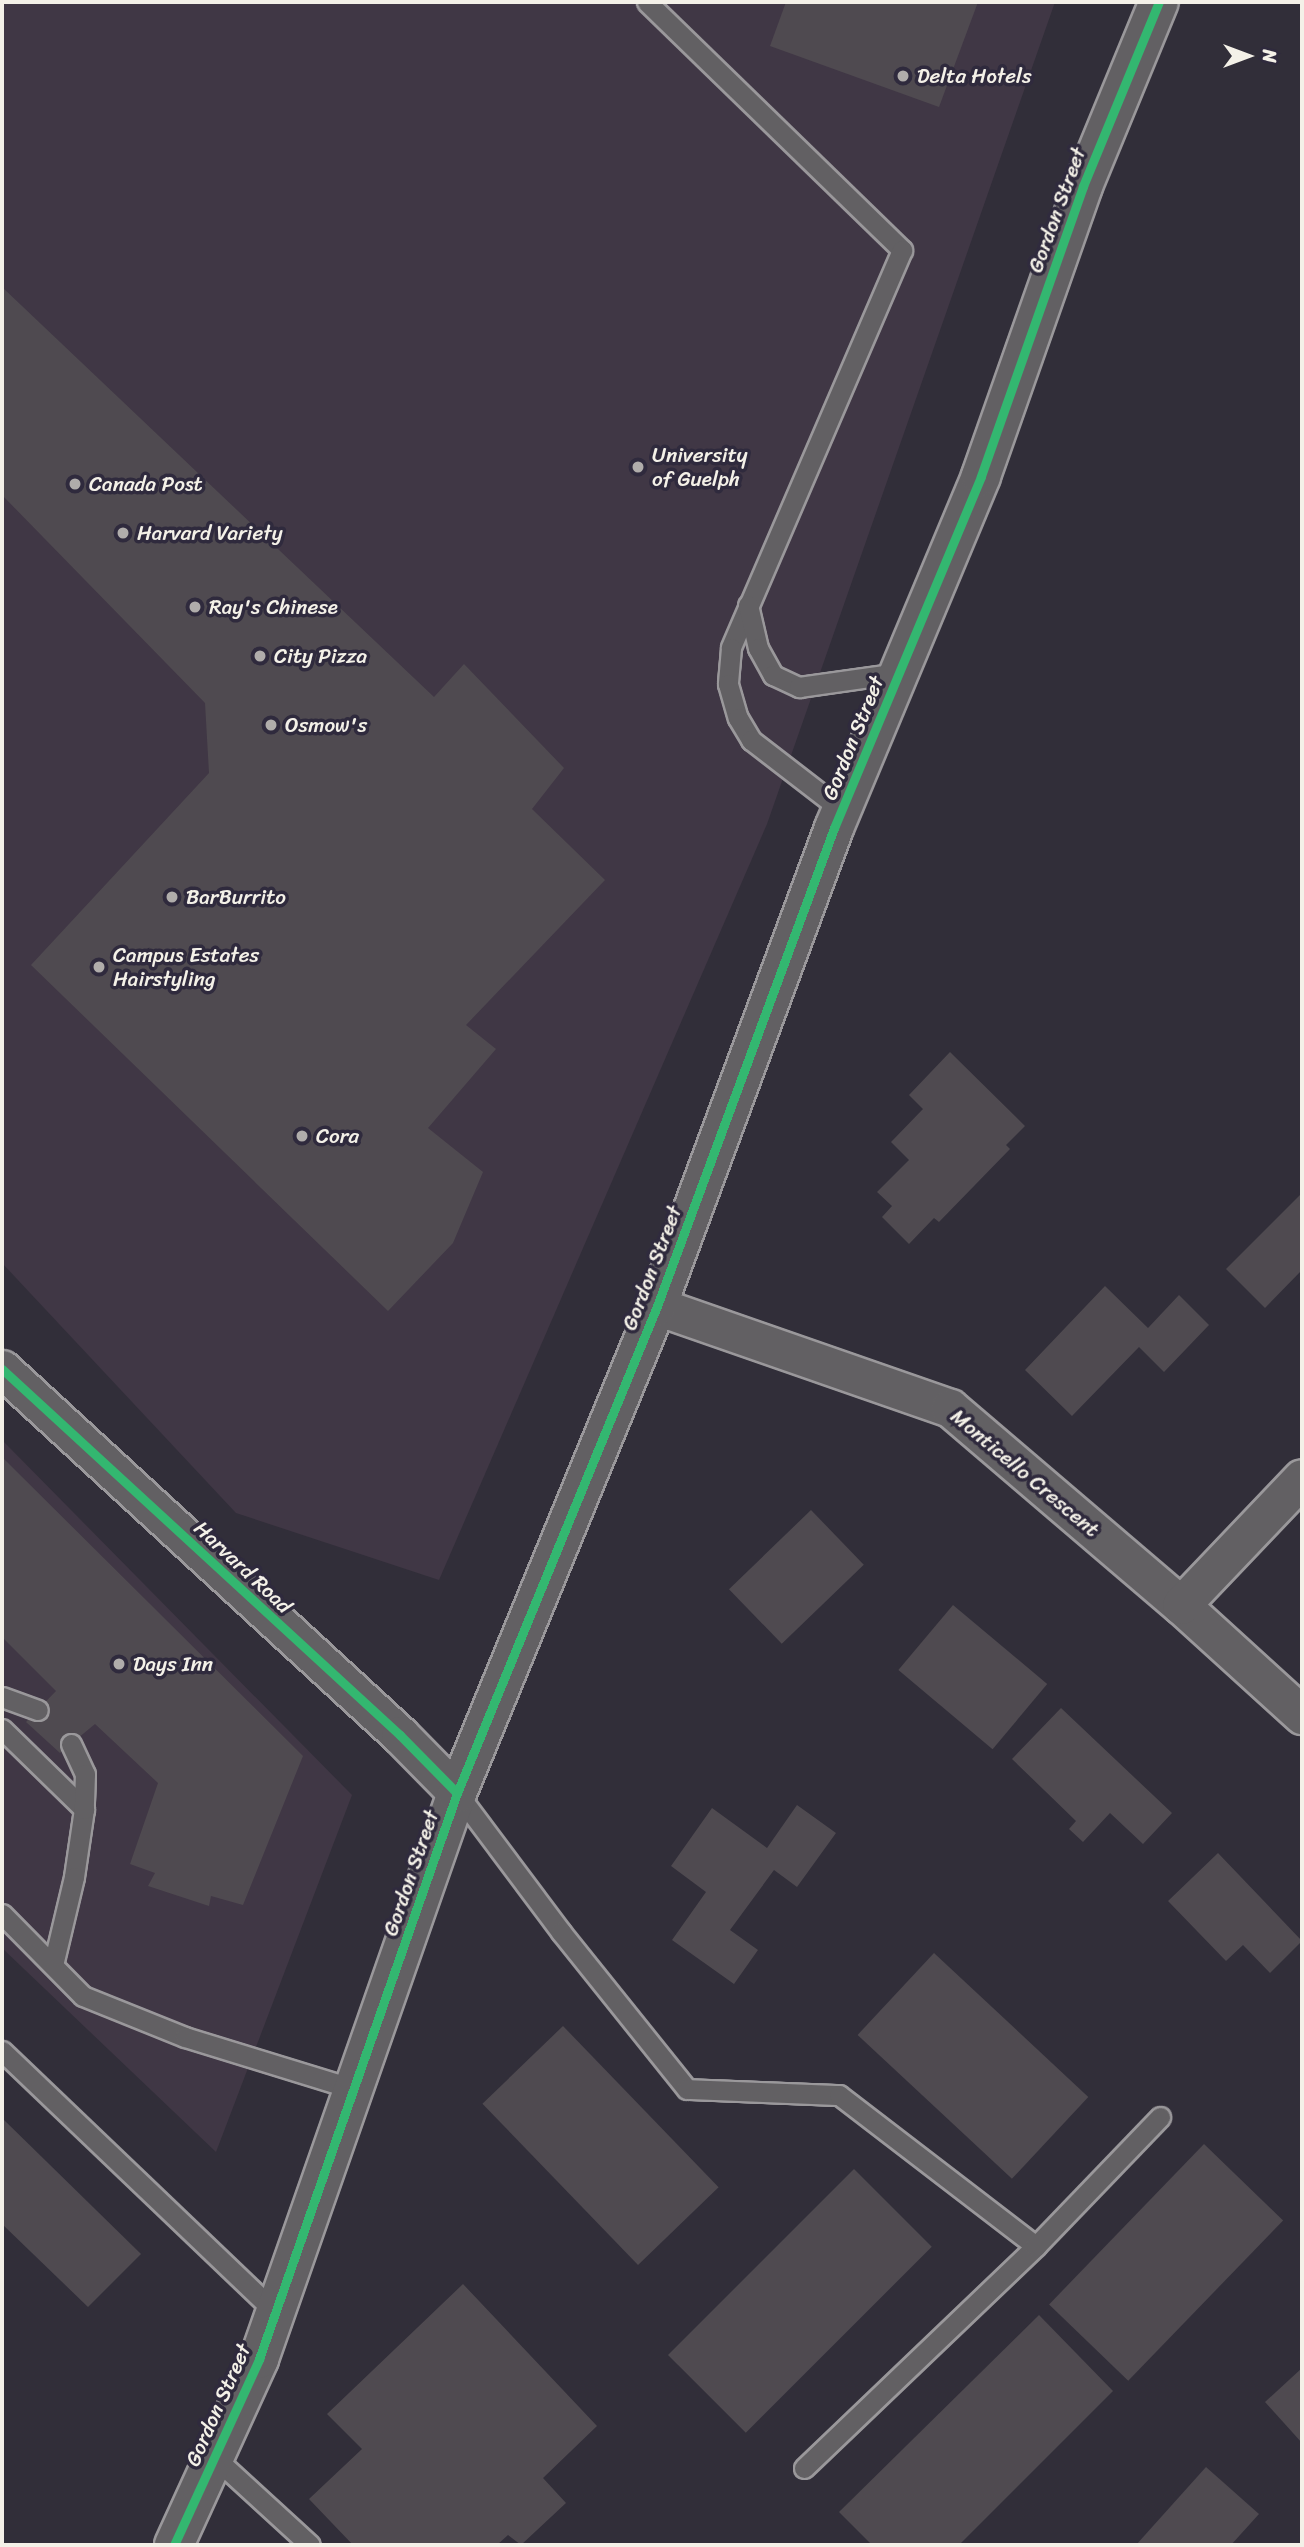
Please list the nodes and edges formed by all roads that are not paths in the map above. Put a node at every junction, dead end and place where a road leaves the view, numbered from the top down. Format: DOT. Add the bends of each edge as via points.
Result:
graph roads {
  1 [pos="647,2"];
  2 [pos="1159,2"];
  3 [pos="748,606"];
  4 [pos="899,673"];
  5 [pos="842,810"];
  6 [pos="657,1306"];
  7 [pos="2,1369"];
  8 [pos="1302,1478"];
  9 [pos="1181,1605"];
  10 [pos="2,1697"];
  11 [pos="38,1710"];
  12 [pos="1302,1715"];
  13 [pos="2,1729"];
  14 [pos="71,1744"];
  15 [pos="457,1793"];
  16 [pos="84,1809"];
  17 [pos="2,1914"];
  18 [pos="52,1965"];
  19 [pos="2,2051"];
  20 [pos="354,2089"];
  21 [pos="1160,2117"];
  22 [pos="1037,2246"];
  23 [pos="276,2313"];
  24 [pos="214,2456"];
  25 [pos="804,2468"];
  26 [pos="174,2545"];
  27 [pos="310,2545"];
  1 -- 3 [label="lane" via="902,250"];
  2 -- 4 [label="main road, Gordon Street" via="1083,186 981,476"];
  3 -- 4 [label="lane" via="758,648 773,675 799,687"];
  3 -- 5 [label="lane" via="731,648 728,684 738,718 766,754"];
  4 -- 5 [label="main road, Gordon Street"];
  5 -- 6 [label="main road, Gordon Street"];
  6 -- 9 [label="street, Monticello Crescent" via="950,1408"];
  6 -- 15 [label="main road, Gordon Street"];
  7 -- 15 [label="street, Harvard Road" via="400,1735"];
  8 -- 9 [label="street"];
  9 -- 12 [label="street, Monticello Crescent"];
  10 -- 11 [label="lane"];
  13 -- 16 [label="lane"];
  14 -- 16 [label="lane" via="85,1774"];
  15 -- 20 [label="main road, Gordon Street"];
  15 -- 22 [label="lane" via="687,2089 839,2095"];
  16 -- 18 [label="lane" via="74,1877"];
  17 -- 18 [label="lane"];
  18 -- 20 [label="lane" via="83,1996 186,2037"];
  19 -- 23 [label="lane"];
  20 -- 23 [label="main road, Gordon Street"];
  21 -- 22 [label="lane"];
  22 -- 25 [label="lane"];
  23 -- 24 [label="main road, Gordon Street"];
  24 -- 26 [label="main road, Gordon Street"];
  24 -- 27 [label="lane"];
}
